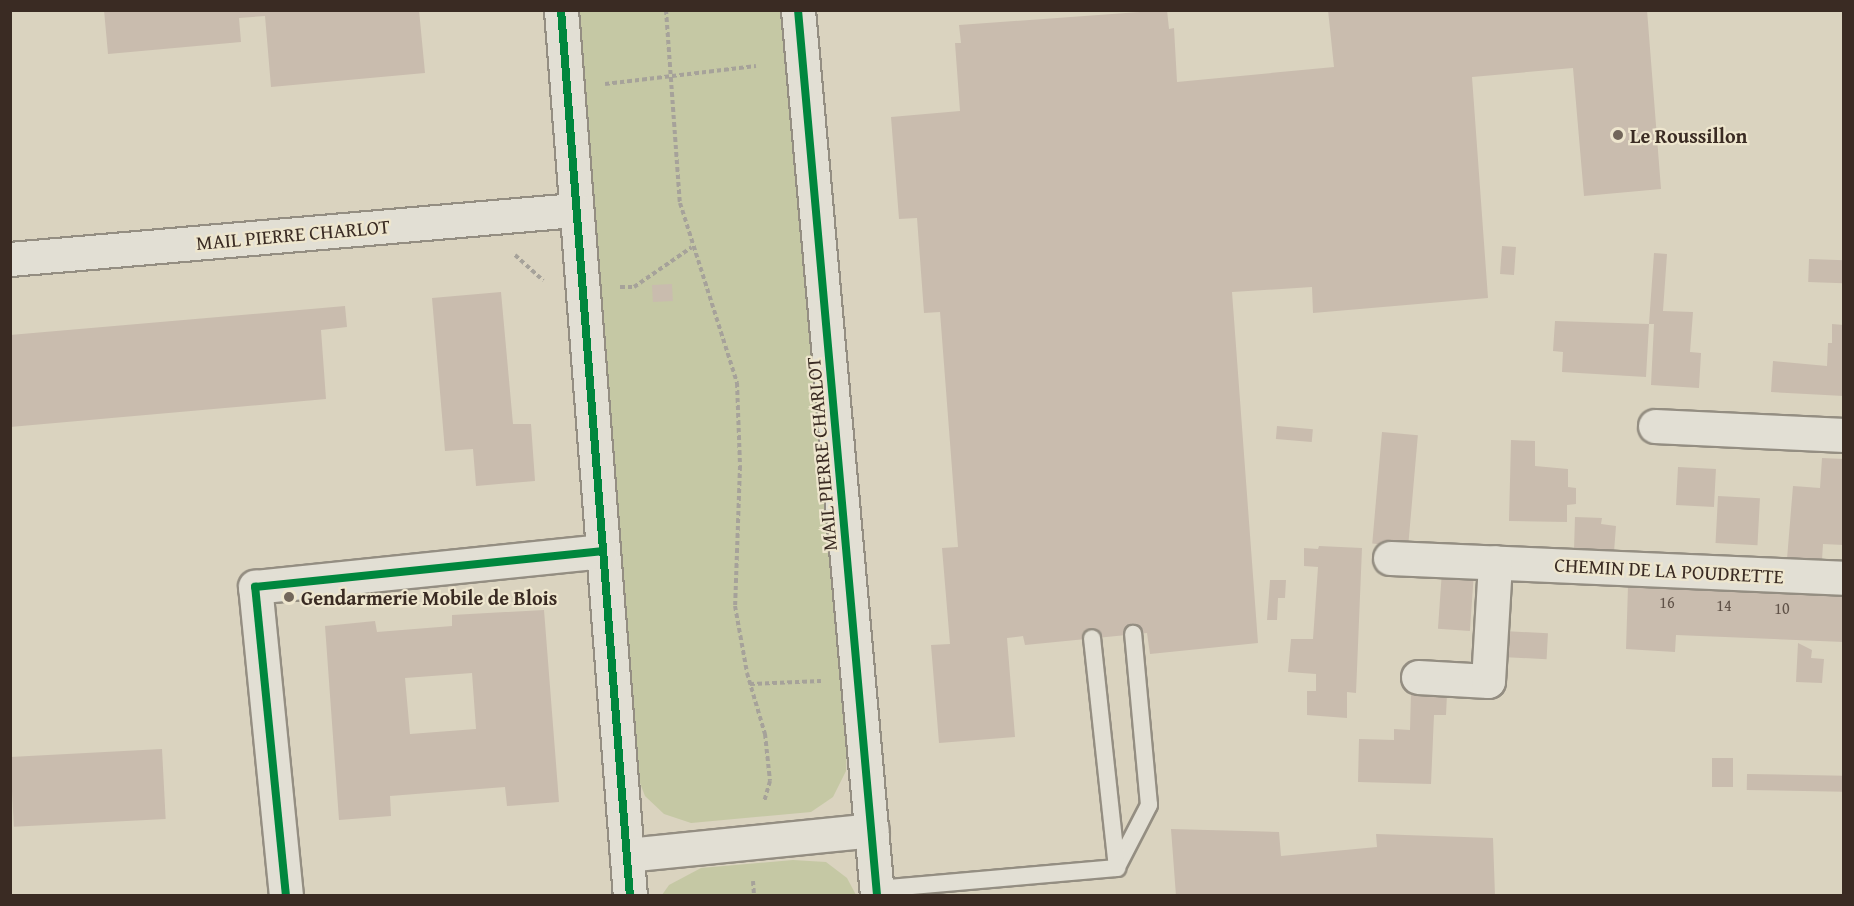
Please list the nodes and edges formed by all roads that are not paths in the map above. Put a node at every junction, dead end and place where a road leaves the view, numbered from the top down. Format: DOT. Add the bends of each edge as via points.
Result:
graph roads {
  1 [pos="561,10"];
  2 [pos="798,10"];
  3 [pos="575,210"];
  4 [pos="10,259"];
  5 [pos="1654,426"];
  6 [pos="1844,435"];
  7 [pos="601,551"];
  8 [pos="1390,558"];
  9 [pos="1495,562"];
  10 [pos="1844,578"];
  11 [pos="1133,634"];
  12 [pos="1092,639"];
  13 [pos="1418,676"];
  14 [pos="872,830"];
  15 [pos="627,855"];
  16 [pos="1117,868"];
  17 [pos="877,892"];
  18 [pos="286,896"];
  19 [pos="630,896"];
  1 -- 3 [label="street"];
  2 -- 14 [label="street, MAIL PIERRE CHARLOT"];
  3 -- 4 [label="street, MAIL PIERRE CHARLOT"];
  3 -- 7 [label="street"];
  5 -- 6 [label="street"];
  7 -- 15 [label="street"];
  7 -- 18 [label="street" via="255,587"];
  8 -- 9 [label="street, CHEMIN DE LA POUDRETTE"];
  9 -- 10 [label="street, CHEMIN DE LA POUDRETTE"];
  9 -- 13 [label="street" via="1488,681"];
  11 -- 16 [label="lane" via="1149,805"];
  12 -- 16 [label="lane"];
  14 -- 15 [label="street"];
  14 -- 17 [label="street, MAIL PIERRE CHARLOT"];
  15 -- 19 [label="street"];
  16 -- 17 [label="lane"];
}
